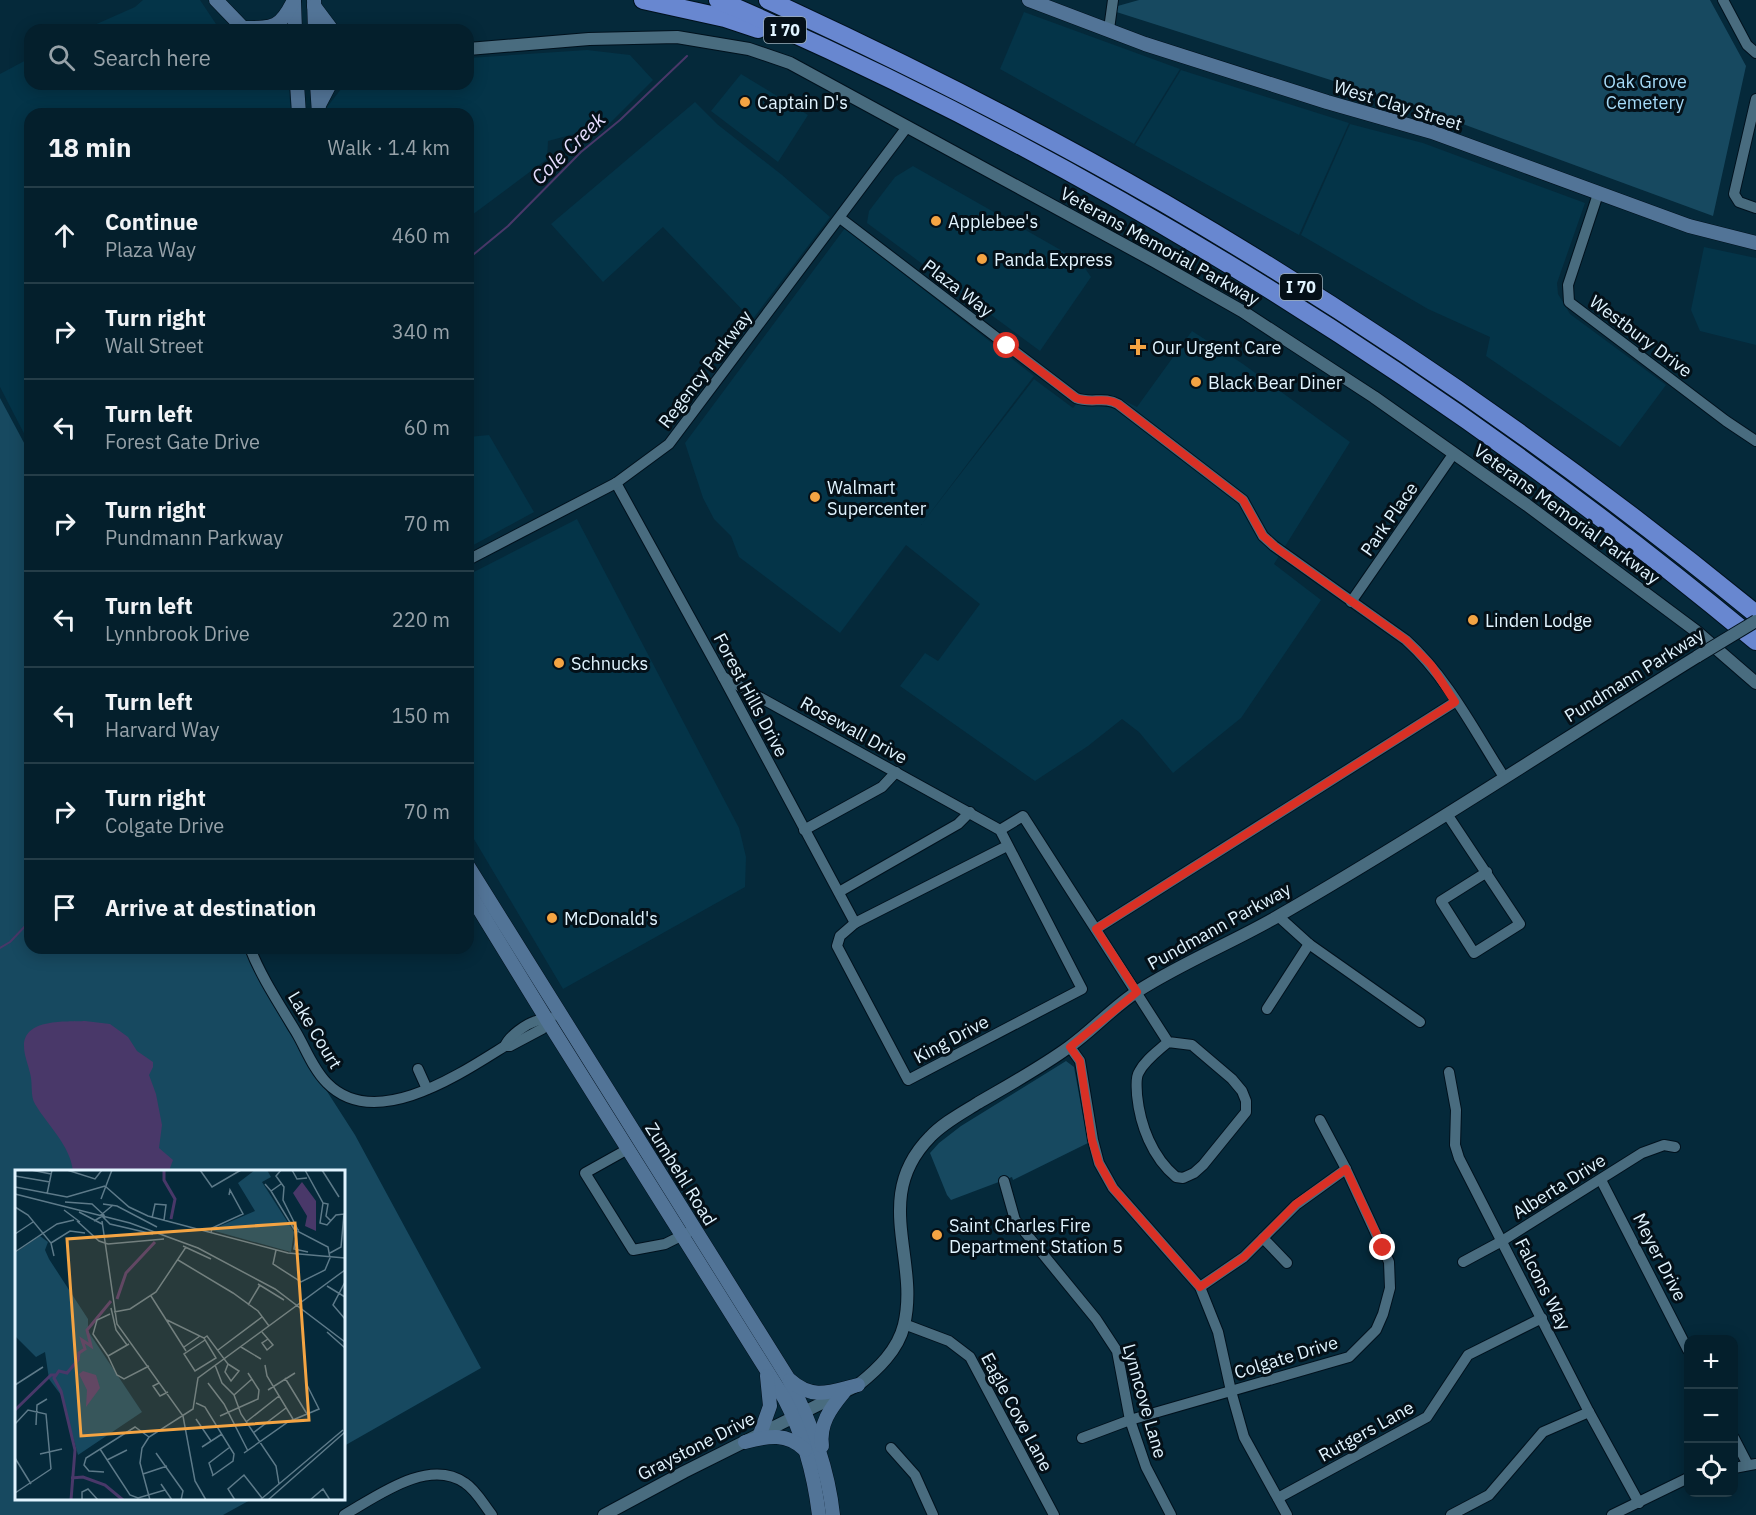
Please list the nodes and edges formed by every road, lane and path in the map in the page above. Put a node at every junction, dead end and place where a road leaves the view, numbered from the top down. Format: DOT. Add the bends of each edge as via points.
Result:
graph roads {
  1 [pos="216,0"];
  2 [pos="294,0"];
  3 [pos="643,0"];
  4 [pos="718,0"];
  5 [pos="768,0"];
  6 [pos="781,0"];
  7 [pos="1029,0"];
  8 [pos="1113,0"];
  9 [pos="1723,0"];
  10 [pos="314,3"];
  11 [pos="809,19"];
  12 [pos="239,24"];
  13 [pos="277,24"];
  14 [pos="296,24"];
  15 [pos="315,24"];
  16 [pos="328,24"];
  17 [pos="1109,29"];
  18 [pos="474,49"];
  19 [pos="1756,52"];
  20 [pos="851,61"];
  21 [pos="298,90"];
  22 [pos="317,90"];
  23 [pos="327,90"];
  24 [pos="1756,99"];
  25 [pos="298,108"];
  26 [pos="319,108"];
  27 [pos="320,108"];
  28 [pos="907,127"];
  29 [pos="1598,194"];
  30 [pos="1756,208"];
  31 [pos="840,218"];
  32 [pos="1756,243"];
  33 [pos="1756,441"];
  34 [pos="1454,453"];
  35 [pos="615,483"];
  36 [pos="474,557"];
  37 [pos="1351,602"];
  38 [pos="1756,614"];
  39 [pos="1756,621"];
  40 [pos="1756,640"];
  41 [pos="723,677"];
  42 [pos="1756,683"];
  43 [pos="1455,702"];
  44 [pos="896,772"];
  45 [pos="1504,777"];
  46 [pos="970,813"];
  47 [pos="1448,814"];
  48 [pos="804,830"];
  49 [pos="1000,830"];
  50 [pos="1007,846"];
  51 [pos="1487,872"];
  52 [pos="474,876"];
  53 [pos="839,892"];
  54 [pos="474,901"];
  55 [pos="1278,916"];
  56 [pos="855,923"];
  57 [pos="1096,929"];
  58 [pos="1309,944"];
  59 [pos="253,954"];
  60 [pos="1137,992"];
  61 [pos="1267,1009"];
  62 [pos="560,1013"];
  63 [pos="547,1020"];
  64 [pos="1420,1022"];
  65 [pos="1168,1042"];
  66 [pos="1070,1047"];
  67 [pos="418,1069"];
  68 [pos="1449,1072"];
  69 [pos="427,1089"];
  70 [pos="1320,1120"];
  71 [pos="1675,1147"];
  72 [pos="628,1149"];
  73 [pos="1346,1169"];
  74 [pos="1601,1180"];
  75 [pos="1004,1181"];
  76 [pos="688,1232"];
  77 [pos="1263,1238"];
  78 [pos="1502,1241"];
  79 [pos="1463,1262"];
  80 [pos="1287,1263"];
  81 [pos="1200,1287"];
  82 [pos="1542,1318"];
  83 [pos="904,1324"];
  84 [pos="1684,1340"];
  85 [pos="766,1368"];
  86 [pos="788,1378"];
  87 [pos="858,1384"];
  88 [pos="1231,1391"];
  89 [pos="844,1392"];
  90 [pos="1589,1412"];
  91 [pos="800,1415"];
  92 [pos="1130,1420"];
  93 [pos="760,1434"];
  94 [pos="1082,1438"];
  95 [pos="745,1442"];
  96 [pos="1737,1443"];
  97 [pos="891,1448"];
  98 [pos="806,1450"];
  99 [pos="824,1460"];
  100 [pos="1752,1465"];
  101 [pos="1684,1480"];
  102 [pos="1278,1498"];
  103 [pos="1639,1503"];
  104 [pos="344,1515"];
  105 [pos="492,1515"];
  106 [pos="604,1515"];
  107 [pos="819,1515"];
  108 [pos="834,1515"];
  109 [pos="933,1515"];
  110 [pos="1054,1515"];
  111 [pos="1171,1515"];
  112 [pos="1287,1515"];
  113 [pos="1451,1515"];
  114 [pos="1612,1515"];
  1 -- 12 [label="main road"];
  2 -- 13 [label="main road"];
  2 -- 14 [label="main road"];
  3 -- 20 [label="highway" via="725,18"];
  4 -- 20 [label="highway, I 70"];
  5 -- 11 [label="highway, I 70"];
  6 -- 11 [label="highway"];
  7 -- 17 [label="main road, West Clay Street"];
  8 -- 17 [label="street"];
  9 -- 19 [label="street" via="1747,45"];
  10 -- 15 [label="main road"];
  10 -- 16 [label="main road"];
  11 -- 38 [label="highway, I 70" via="1064,147 1308,291 1543,449"];
  17 -- 29 [label="main road, West Clay Street" via="1145,44 1432,132"];
  18 -- 28 [label="street, Veterans Memorial Parkway" via="677,37 732,45 790,63"];
  20 -- 40 [label="highway, I 70" via="1101,190 1321,323 1541,473"];
  21 -- 25 [label="main road"];
  22 -- 26 [label="main road"];
  23 -- 27 [label="main road"];
  24 -- 30 [label="street" via="1734,194 1739,202"];
  28 -- 31 [label="street, Regency Parkway"];
  28 -- 34 [label="street, Veterans Memorial Parkway" via="1242,311"];
  29 -- 32 [label="main road, West Clay Street" via="1689,226"];
  29 -- 33 [label="street, Westbury Drive" via="1568,285 1569,302"];
  31 -- 35 [label="street, Regency Parkway" via="669,444"];
  31 -- 37 [label="street, Plaza Way" via="1076,398 1118,404 1236,494 1268,541"];
  34 -- 37 [label="street, Park Place"];
  34 -- 42 [label="street, Veterans Memorial Parkway" via="1696,631"];
  35 -- 36 [label="street, Regency Parkway"];
  35 -- 41 [label="street, Forest Hills Drive"];
  37 -- 43 [label="street, Plaza Way" via="1423,656"];
  39 -- 45 [label="street, Pundmann Parkway, bridge"];
  41 -- 44 [label="street, Rosewall Drive"];
  41 -- 48 [label="street, Forest Hills Drive"];
  43 -- 45 [label="street, Plaza Way"];
  43 -- 57 [label="street"];
  44 -- 46 [label="street, Rosewall Drive"];
  44 -- 48 [label="street" via="882,787"];
  45 -- 47 [label="street, Pundmann Parkway"];
  46 -- 49 [label="street, Rosewall Drive"];
  46 -- 53 [label="street" via="958,824"];
  47 -- 51 [label="street"];
  47 -- 55 [label="street, Pundmann Parkway"];
  48 -- 53 [label="street, Forest Hills Drive"];
  49 -- 50 [label="street"];
  49 -- 57 [label="street" via="1023,816"];
  50 -- 56 [label="street, King Drive"];
  50 -- 56 [label="street, King Drive" via="1082,989 908,1080 837,946 840,936"];
  51 -- 51 [label="street" via="1520,924 1474,953 1441,901"];
  52 -- 62 [label="main road, Zumbehl Road"];
  53 -- 56 [label="street, Forest Hills Drive"];
  54 -- 63 [label="main road, Zumbehl Road"];
  55 -- 58 [label="street"];
  55 -- 60 [label="street, Pundmann Parkway"];
  57 -- 60 [label="street"];
  58 -- 61 [label="street"];
  58 -- 64 [label="street"];
  59 -- 69 [label="street, Lake Court" via="327,1083 362,1102 403,1098"];
  60 -- 65 [label="street"];
  60 -- 66 [label="street, Pundmann Parkway"];
  62 -- 63 [label="street, Lake Court"];
  62 -- 76 [label="main road, Zumbehl Road"];
  63 -- 69 [label="street, Lake Court" via="537,1020 521,1029 505,1046"];
  63 -- 72 [label="main road, Zumbehl Road"];
  65 -- 65 [label="street" via="1138,1073 1138,1103 1144,1133 1159,1158 1176,1177 1183,1178 1203,1165 1246,1112 1246,1101 1232,1079 1192,1045"];
  66 -- 81 [label="street" via="1080,1061 1099,1163 1113,1188"];
  66 -- 83 [label="street, Pundmann Parkway" via="941,1127 921,1147 906,1177 899,1212 907,1293"];
  67 -- 69 [label="street"];
  68 -- 78 [label="street, Falcons Way" via="1456,1110 1455,1145"];
  70 -- 73 [label="street, Colgate Drive"];
  71 -- 74 [label="street, Alberta Drive" via="1664,1146 1642,1154"];
  72 -- 76 [label="main road, Zumbehl Road"];
  72 -- 76 [label="street" via="585,1173 633,1250 665,1244"];
  73 -- 77 [label="street" via="1296,1204"];
  73 -- 88 [label="street, Colgate Drive" via="1389,1262 1390,1288 1376,1330 1349,1357"];
  74 -- 78 [label="street, Alberta Drive"];
  74 -- 84 [label="street, Meyer Drive"];
  75 -- 92 [label="street, Lynncove Lane" via="1015,1220 1096,1319 1117,1351"];
  76 -- 85 [label="main road, Zumbehl Road"];
  76 -- 86 [label="main road, Zumbehl Road"];
  77 -- 80 [label="street"];
  77 -- 81 [label="street" via="1244,1257"];
  78 -- 79 [label="street, Alberta Drive"];
  78 -- 82 [label="street, Falcons Way"];
  81 -- 88 [label="street" via="1218,1332"];
  82 -- 90 [label="street, Falcons Way"];
  82 -- 102 [label="street, Rutgers Lane" via="1468,1355 1427,1416"];
  83 -- 87 [label="street, Pundmann Parkway" via="891,1353"];
  83 -- 110 [label="street, Eagle Cove Lane" via="950,1341 970,1357"];
  85 -- 91 [label="main road, Zumbehl Road"];
  85 -- 93 [label="main road" via="770,1406"];
  86 -- 87 [label="main road" via="814,1394"];
  86 -- 91 [label="main road, Zumbehl Road"];
  87 -- 89 [label="street, Pundmann Parkway"];
  88 -- 92 [label="street, Colgate Drive"];
  88 -- 102 [label="street" via="1244,1437"];
  89 -- 91 [label="street, Pundmann Parkway"];
  89 -- 99 [label="main road" via="823,1422"];
  90 -- 103 [label="street, Falcons Way"];
  90 -- 113 [label="street" via="1543,1432 1489,1495"];
  91 -- 93 [label="street, Graystone Drive"];
  91 -- 98 [label="main road, Zumbehl Road"];
  91 -- 99 [label="main road, Zumbehl Road"];
  92 -- 94 [label="street, Colgate Drive"];
  92 -- 111 [label="street, Lynncove Lane" via="1146,1467"];
  93 -- 95 [label="street, Graystone Drive"];
  95 -- 98 [label="main road" via="783,1436"];
  95 -- 106 [label="street, Graystone Drive"];
  96 -- 100 [label="street"];
  97 -- 109 [label="street" via="915,1475"];
  98 -- 107 [label="main road, Zumbehl Road"];
  99 -- 108 [label="main road, Zumbehl Road"];
  101 -- 103 [label="street"];
  102 -- 112 [label="street"];
  103 -- 114 [label="street"];
  104 -- 105 [label="street" via="413,1478 437,1474 464,1482"];
}
